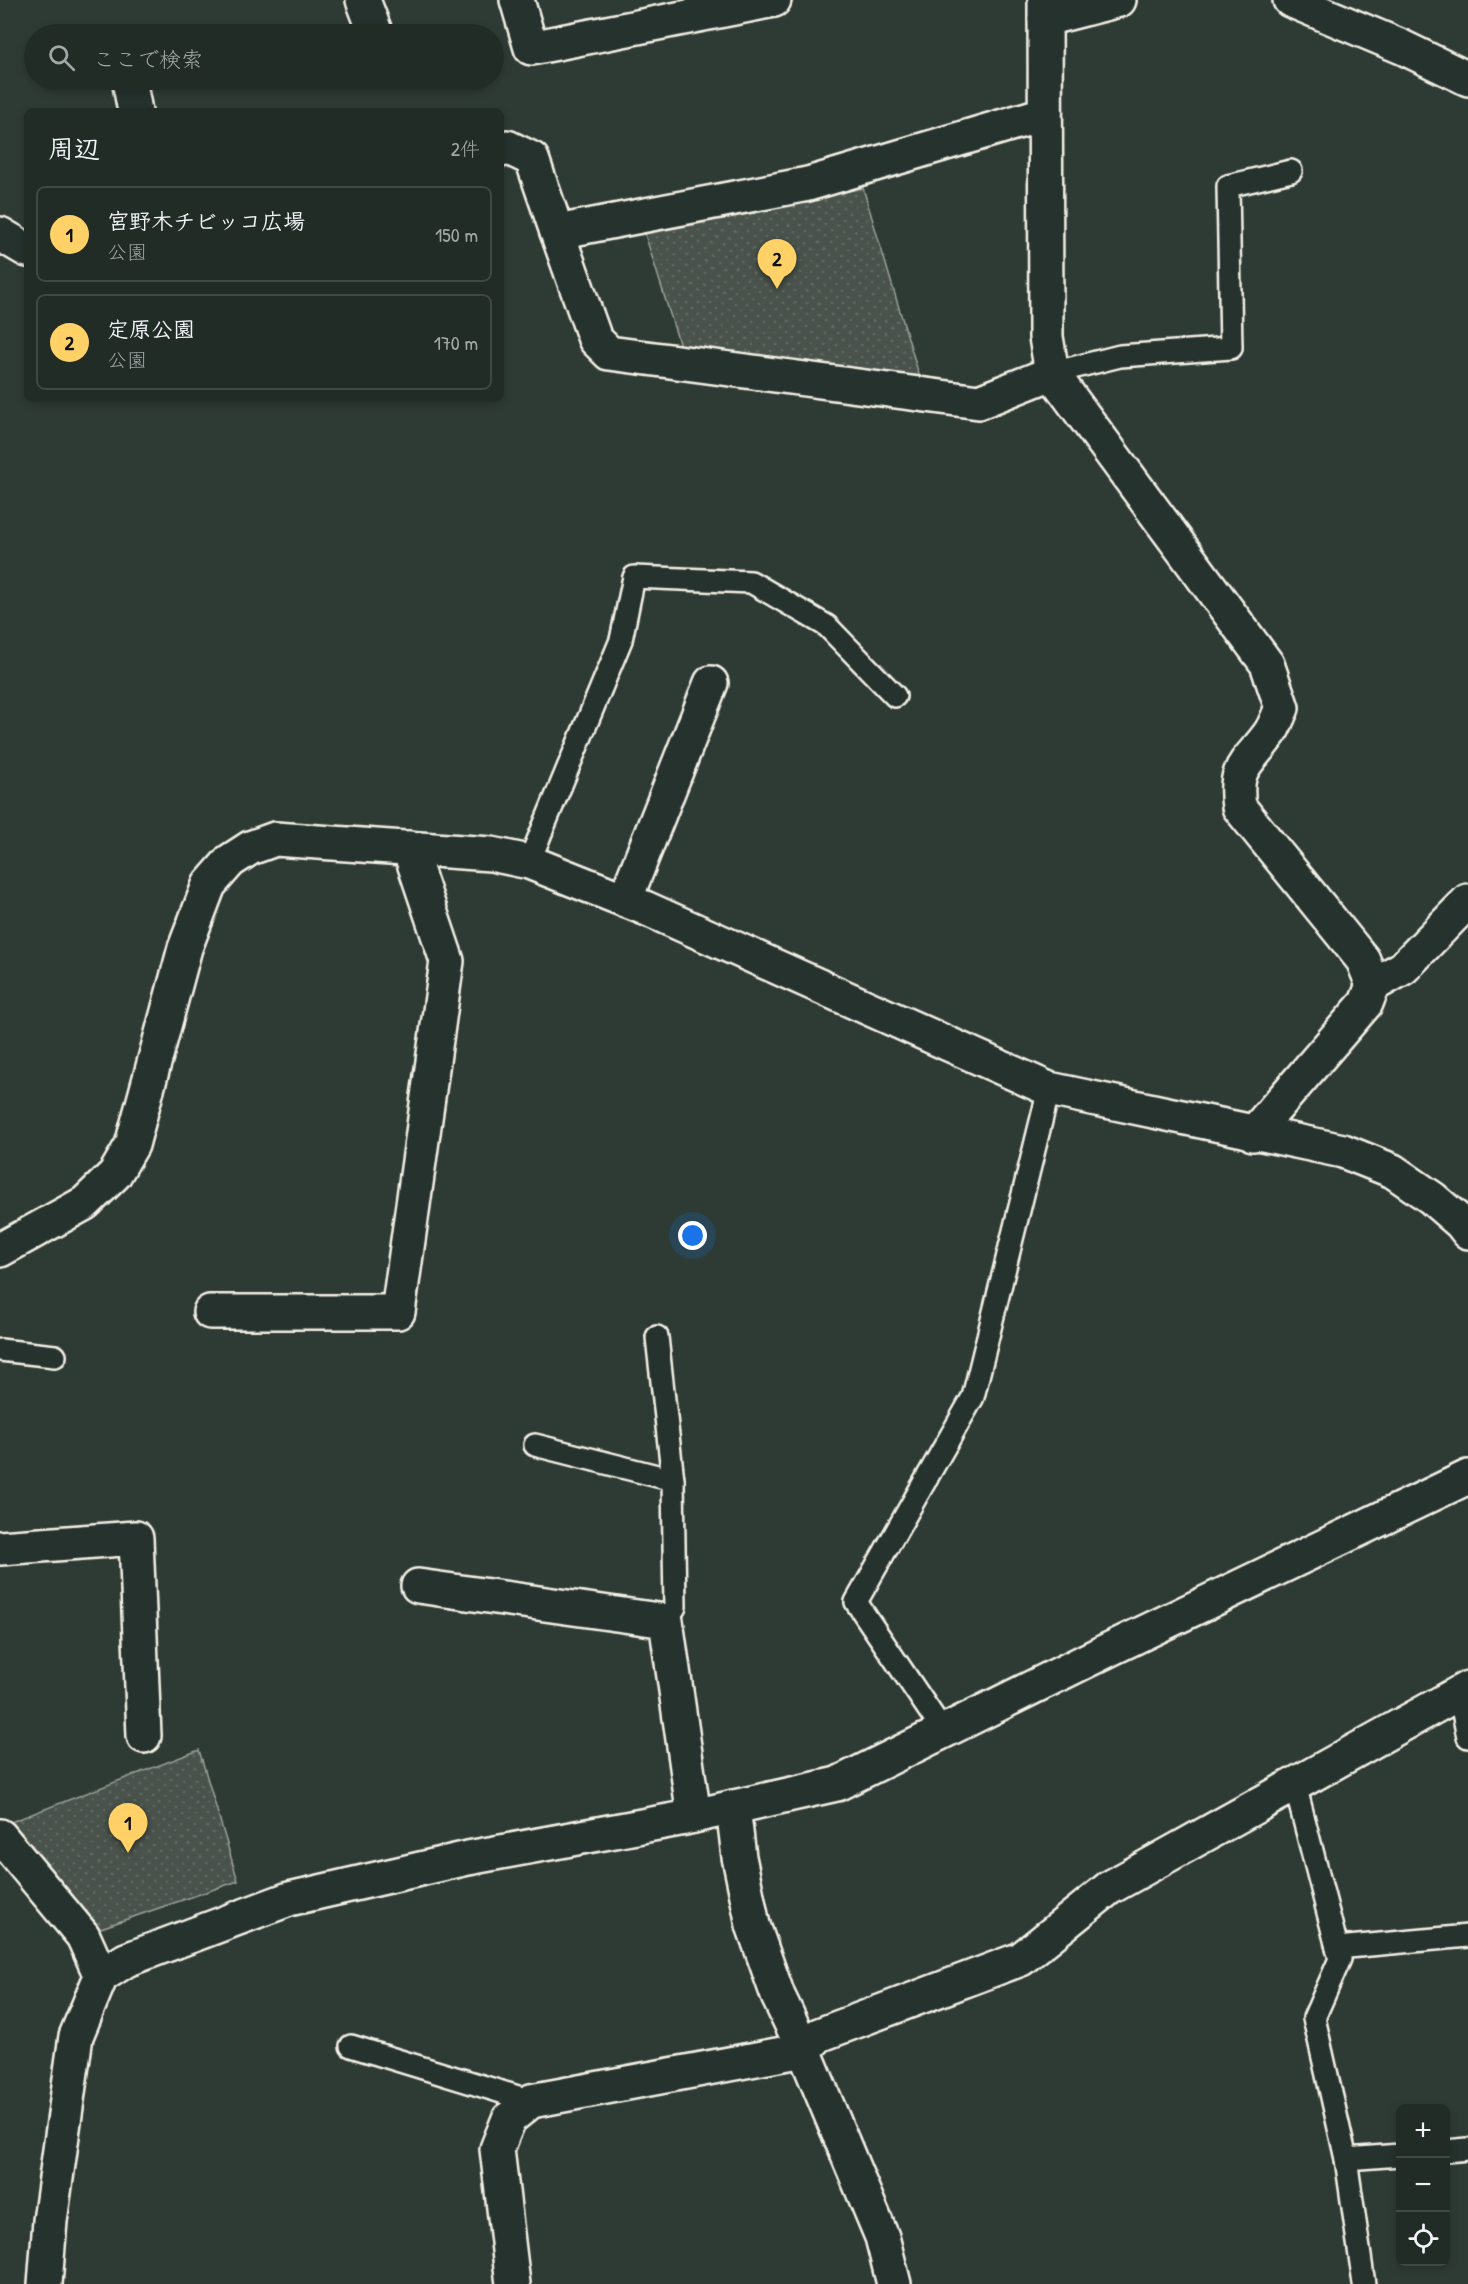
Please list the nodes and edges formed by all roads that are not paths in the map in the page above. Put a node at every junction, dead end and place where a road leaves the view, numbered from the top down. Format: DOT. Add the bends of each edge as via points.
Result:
graph roads {
  1 [pos="363,0"];
  2 [pos="517,0"];
  3 [pos="774,0"];
  4 [pos="1119,0"];
  5 [pos="1290,0"];
  6 [pos="1045,9"];
  7 [pos="371,24"];
  8 [pos="1468,79"];
  9 [pos="131,90"];
  10 [pos="134,108"];
  11 [pos="1044,114"];
  12 [pos="504,148"];
  13 [pos="1291,171"];
  14 [pos="557,231"];
  15 [pos="0,234"];
  16 [pos="24,248"];
  17 [pos="1052,373"];
  18 [pos="711,683"];
  19 [pos="895,696"];
  20 [pos="410,848"];
  21 [pos="529,862"];
  22 [pos="625,900"];
  23 [pos="1468,901"];
  24 [pos="1373,985"];
  25 [pos="1049,1089"];
  26 [pos="1253,1134"];
  27 [pos="1468,1232"];
  28 [pos="0,1250"];
  29 [pos="210,1312"];
  30 [pos="657,1337"];
  31 [pos="0,1350"];
  32 [pos="55,1356"];
  33 [pos="535,1445"];
  34 [pos="1468,1478"];
  35 [pos="673,1480"];
  36 [pos="0,1548"];
  37 [pos="418,1586"];
  38 [pos="666,1621"];
  39 [pos="1463,1690"];
  40 [pos="944,1731"];
  41 [pos="144,1736"];
  42 [pos="1468,1737"];
  43 [pos="1295,1785"];
  44 [pos="733,1808"];
  45 [pos="694,1816"];
  46 [pos="0,1836"];
  47 [pos="1468,1936"];
  48 [pos="1337,1948"];
  49 [pos="101,1976"];
  50 [pos="351,2046"];
  51 [pos="804,2050"];
  52 [pos="531,2101"];
  53 [pos="1468,2149"];
  54 [pos="1450,2151"];
  55 [pos="1396,2155"];
  56 [pos="1346,2159"];
  57 [pos="45,2284"];
  58 [pos="513,2284"];
  59 [pos="894,2284"];
  60 [pos="1364,2284"];
  1 -- 7 [label="street"];
  2 -- 3 [label="street" via="531,48"];
  4 -- 6 [label="street"];
  5 -- 8 [label="street"];
  6 -- 11 [label="street"];
  9 -- 10 [label="street"];
  11 -- 14 [label="street" via="808,184"];
  11 -- 17 [label="street" via="1047,337"];
  12 -- 14 [label="street" via="532,159"];
  13 -- 17 [label="lane" via="1228,186 1231,348 1120,356"];
  14 -- 17 [label="street" via="595,339 609,352 979,402"];
  15 -- 16 [label="street"];
  17 -- 24 [label="street" via="1267,664 1282,708 1270,732 1243,765 1236,788 1239,807 1363,960"];
  18 -- 22 [label="street"];
  19 -- 21 [label="lane" via="826,626 751,582 634,577 621,640"];
  20 -- 21 [label="street" via="491,854"];
  20 -- 28 [label="street" via="275,839 230,861 209,885 185,948 132,1145 116,1174 85,1203"];
  20 -- 29 [label="street" via="447,961 398,1312"];
  21 -- 22 [label="street"];
  22 -- 25 [label="street"];
  23 -- 24 [label="street" via="1404,968"];
  24 -- 26 [label="street" via="1366,1003"];
  25 -- 26 [label="street"];
  25 -- 40 [label="lane" via="973,1397 856,1602"];
  26 -- 27 [label="street" via="1343,1151 1394,1171 1432,1198"];
  30 -- 35 [label="lane"];
  31 -- 32 [label="lane"];
  33 -- 35 [label="lane"];
  34 -- 40 [label="street"];
  35 -- 38 [label="lane" via="675,1607"];
  36 -- 41 [label="street" via="136,1539"];
  37 -- 38 [label="street"];
  38 -- 45 [label="street"];
  39 -- 42 [label="lane"];
  39 -- 43 [label="street"];
  40 -- 44 [label="street" via="837,1784"];
  43 -- 48 [label="lane"];
  43 -- 51 [label="street" via="1109,1888 1021,1959 819,2035"];
  44 -- 45 [label="street"];
  44 -- 51 [label="street" via="753,1925 777,1996"];
  45 -- 49 [label="street" via="468,1858 289,1899 126,1959"];
  46 -- 49 [label="street" via="83,1936"];
  47 -- 48 [label="lane"];
  48 -- 56 [label="lane" via="1340,1959 1314,2018"];
  49 -- 57 [label="street" via="75,2036"];
  50 -- 52 [label="lane"];
  51 -- 52 [label="street"];
  51 -- 59 [label="street" via="882,2237"];
  52 -- 58 [label="street" via="509,2119 497,2149"];
  53 -- 54 [label="lane"];
  55 -- 56 [label="lane"];
  56 -- 60 [label="lane"];
}
